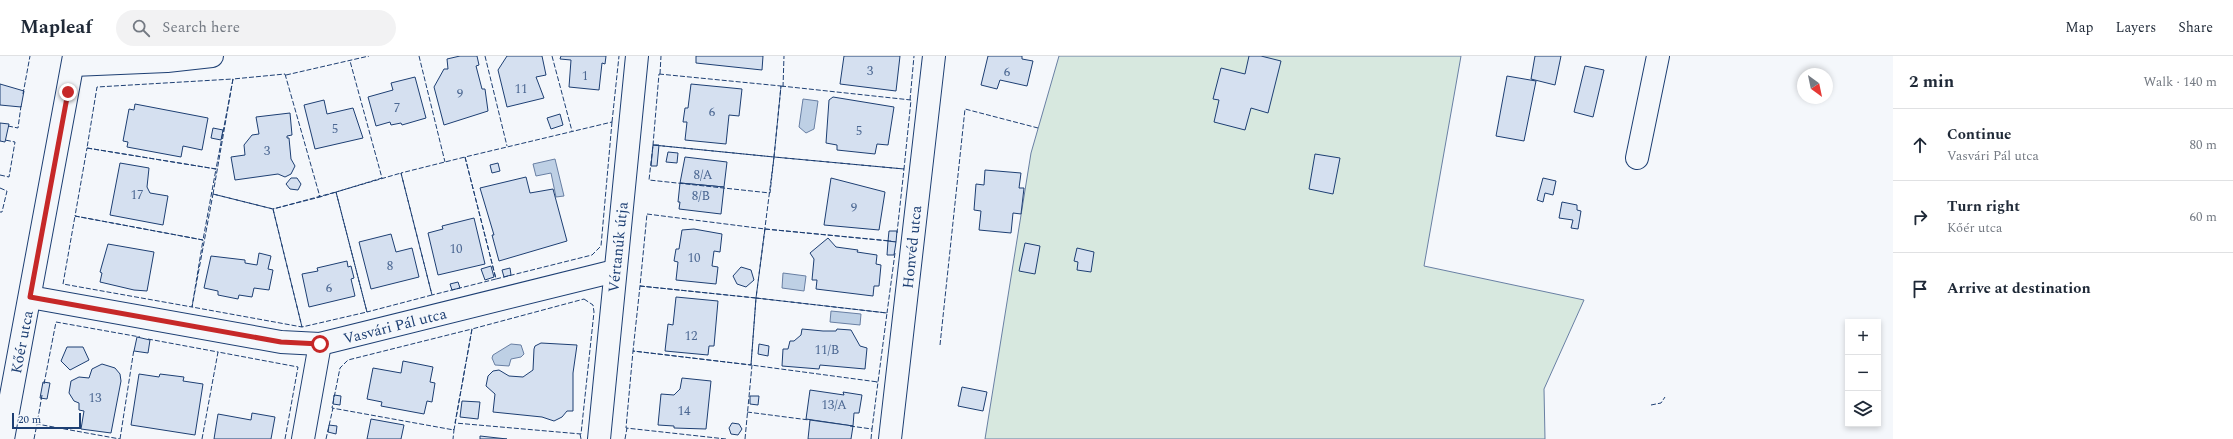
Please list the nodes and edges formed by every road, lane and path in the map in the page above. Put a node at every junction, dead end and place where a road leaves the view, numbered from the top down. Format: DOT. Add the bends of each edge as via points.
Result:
graph roads {
  1 [pos="212,56"];
  2 [pos="637,56"];
  3 [pos="934,56"];
  4 [pos="1658,56"];
  5 [pos="74,61"];
  6 [pos="1638,158"];
  7 [pos="615,271"];
  8 [pos="30,297"];
  9 [pos="320,344"];
  10 [pos="6,393"];
  11 [pos="3,439"];
  12 [pos="303,439"];
  13 [pos="599,439"];
  14 [pos="890,439"];
  1 -- 5 [label="street" via="167,61"];
  2 -- 7 [label="street, Vértanúk útja"];
  3 -- 14 [label="street, Honvéd utca"];
  4 -- 6 [label="street"];
  5 -- 8 [label="street, Kőér utca"];
  7 -- 9 [label="street, Vasvári Pál utca"];
  7 -- 13 [label="street, Vértanúk útja"];
  8 -- 9 [label="street, Vasvári Pál utca" via="281,342"];
  8 -- 10 [label="street, Kőér utca"];
  9 -- 12 [label="street"];
  10 -- 11 [label="street, Kőér utca"];
}
